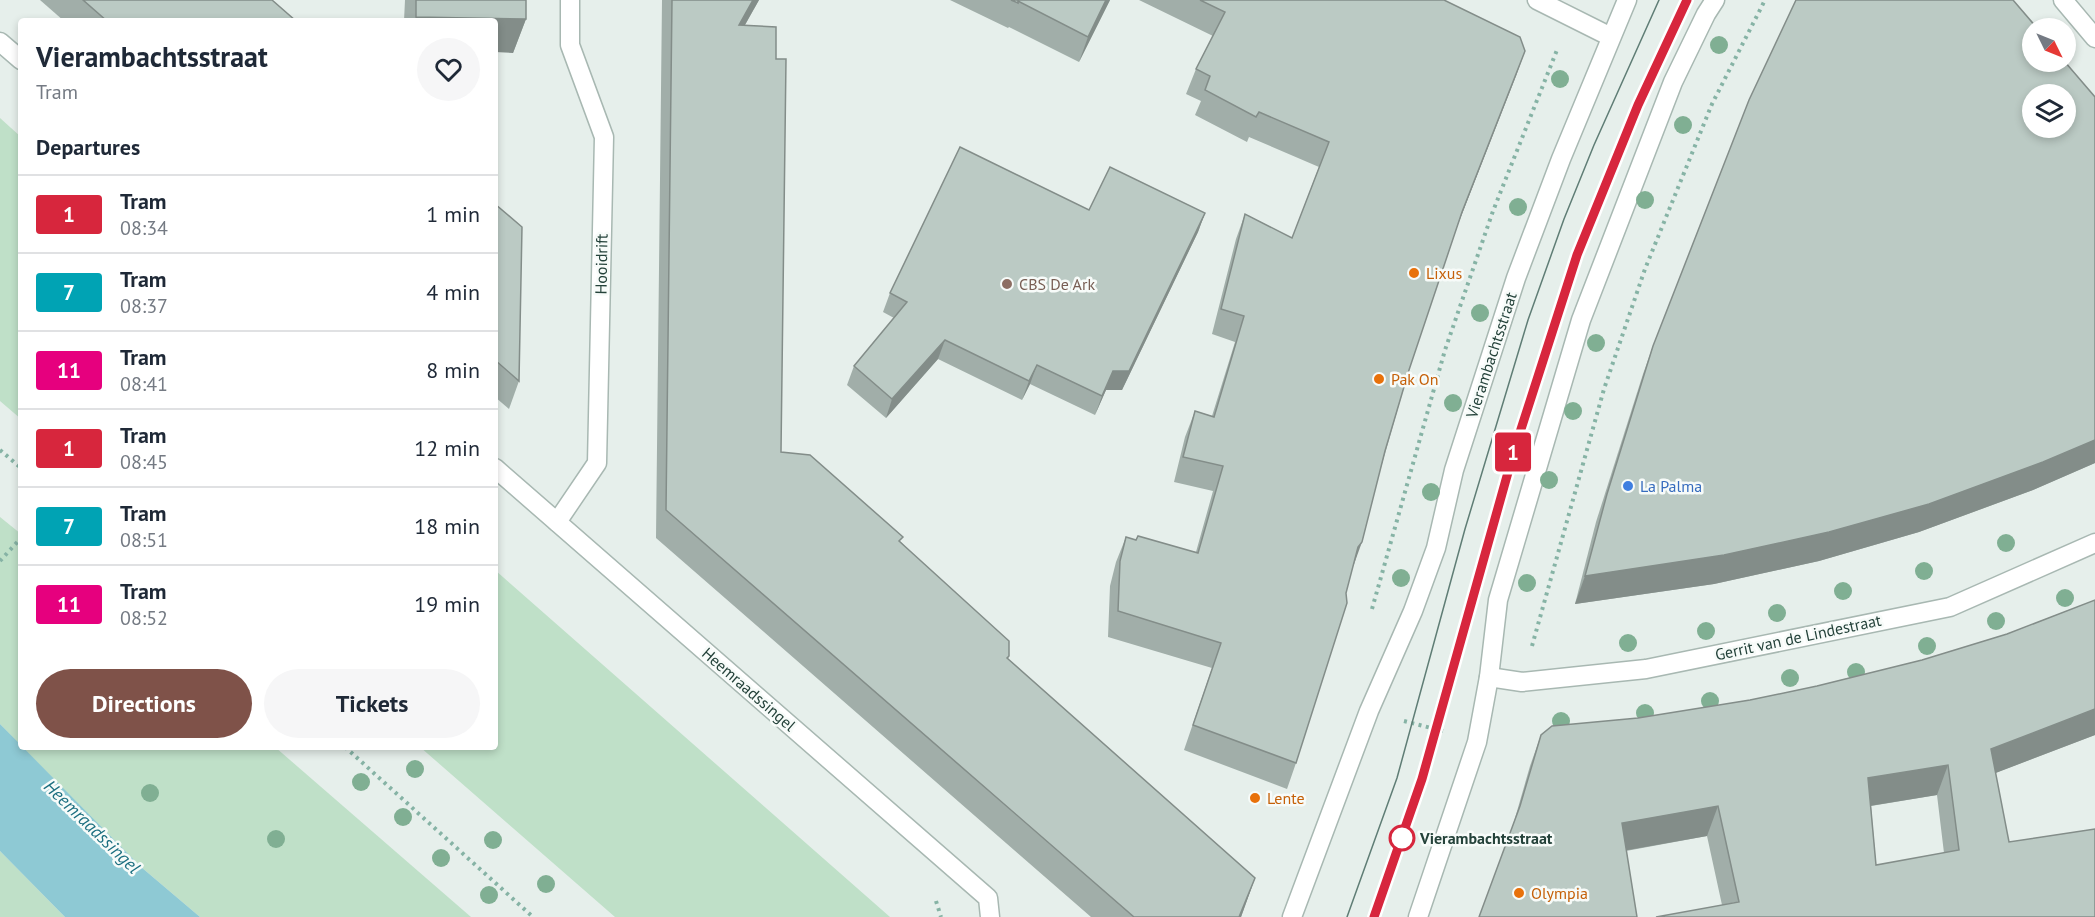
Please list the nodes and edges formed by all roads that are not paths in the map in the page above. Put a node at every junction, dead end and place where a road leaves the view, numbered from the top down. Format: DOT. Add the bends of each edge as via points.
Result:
graph roads {
  1 [pos="570,0"];
  2 [pos="1537,0"];
  3 [pos="1627,0"];
  4 [pos="1715,0"];
  5 [pos="2063,0"];
  6 [pos="1611,38"];
  7 [pos="2095,38"];
  8 [pos="0,42"];
  9 [pos="18,57"];
  10 [pos="498,471"];
  11 [pos="557,522"];
  12 [pos="2095,543"];
  13 [pos="1490,677"];
  14 [pos="990,917"];
  15 [pos="1292,917"];
  16 [pos="1418,917"];
  1 -- 11 [label="street, Hooidrift" via="570,45 604,136 598,440 597,463"];
  2 -- 6 [label="street"];
  3 -- 6 [label="street, Vierambachtsstraat"];
  4 -- 13 [label="street" via="1673,82 1581,320 1498,600"];
  5 -- 7 [label="street"];
  6 -- 15 [label="street, Vierambachtsstraat" via="1516,278 1454,470 1436,549 1369,711"];
  8 -- 9 [label="street"];
  10 -- 11 [label="street, Heemraadssingel"];
  11 -- 14 [label="street, Heemraadssingel" via="988,898"];
  12 -- 13 [label="street, Gerrit van de Lindestraat" via="1950,607 1646,669 1522,682"];
  13 -- 16 [label="street" via="1477,742"];
}
